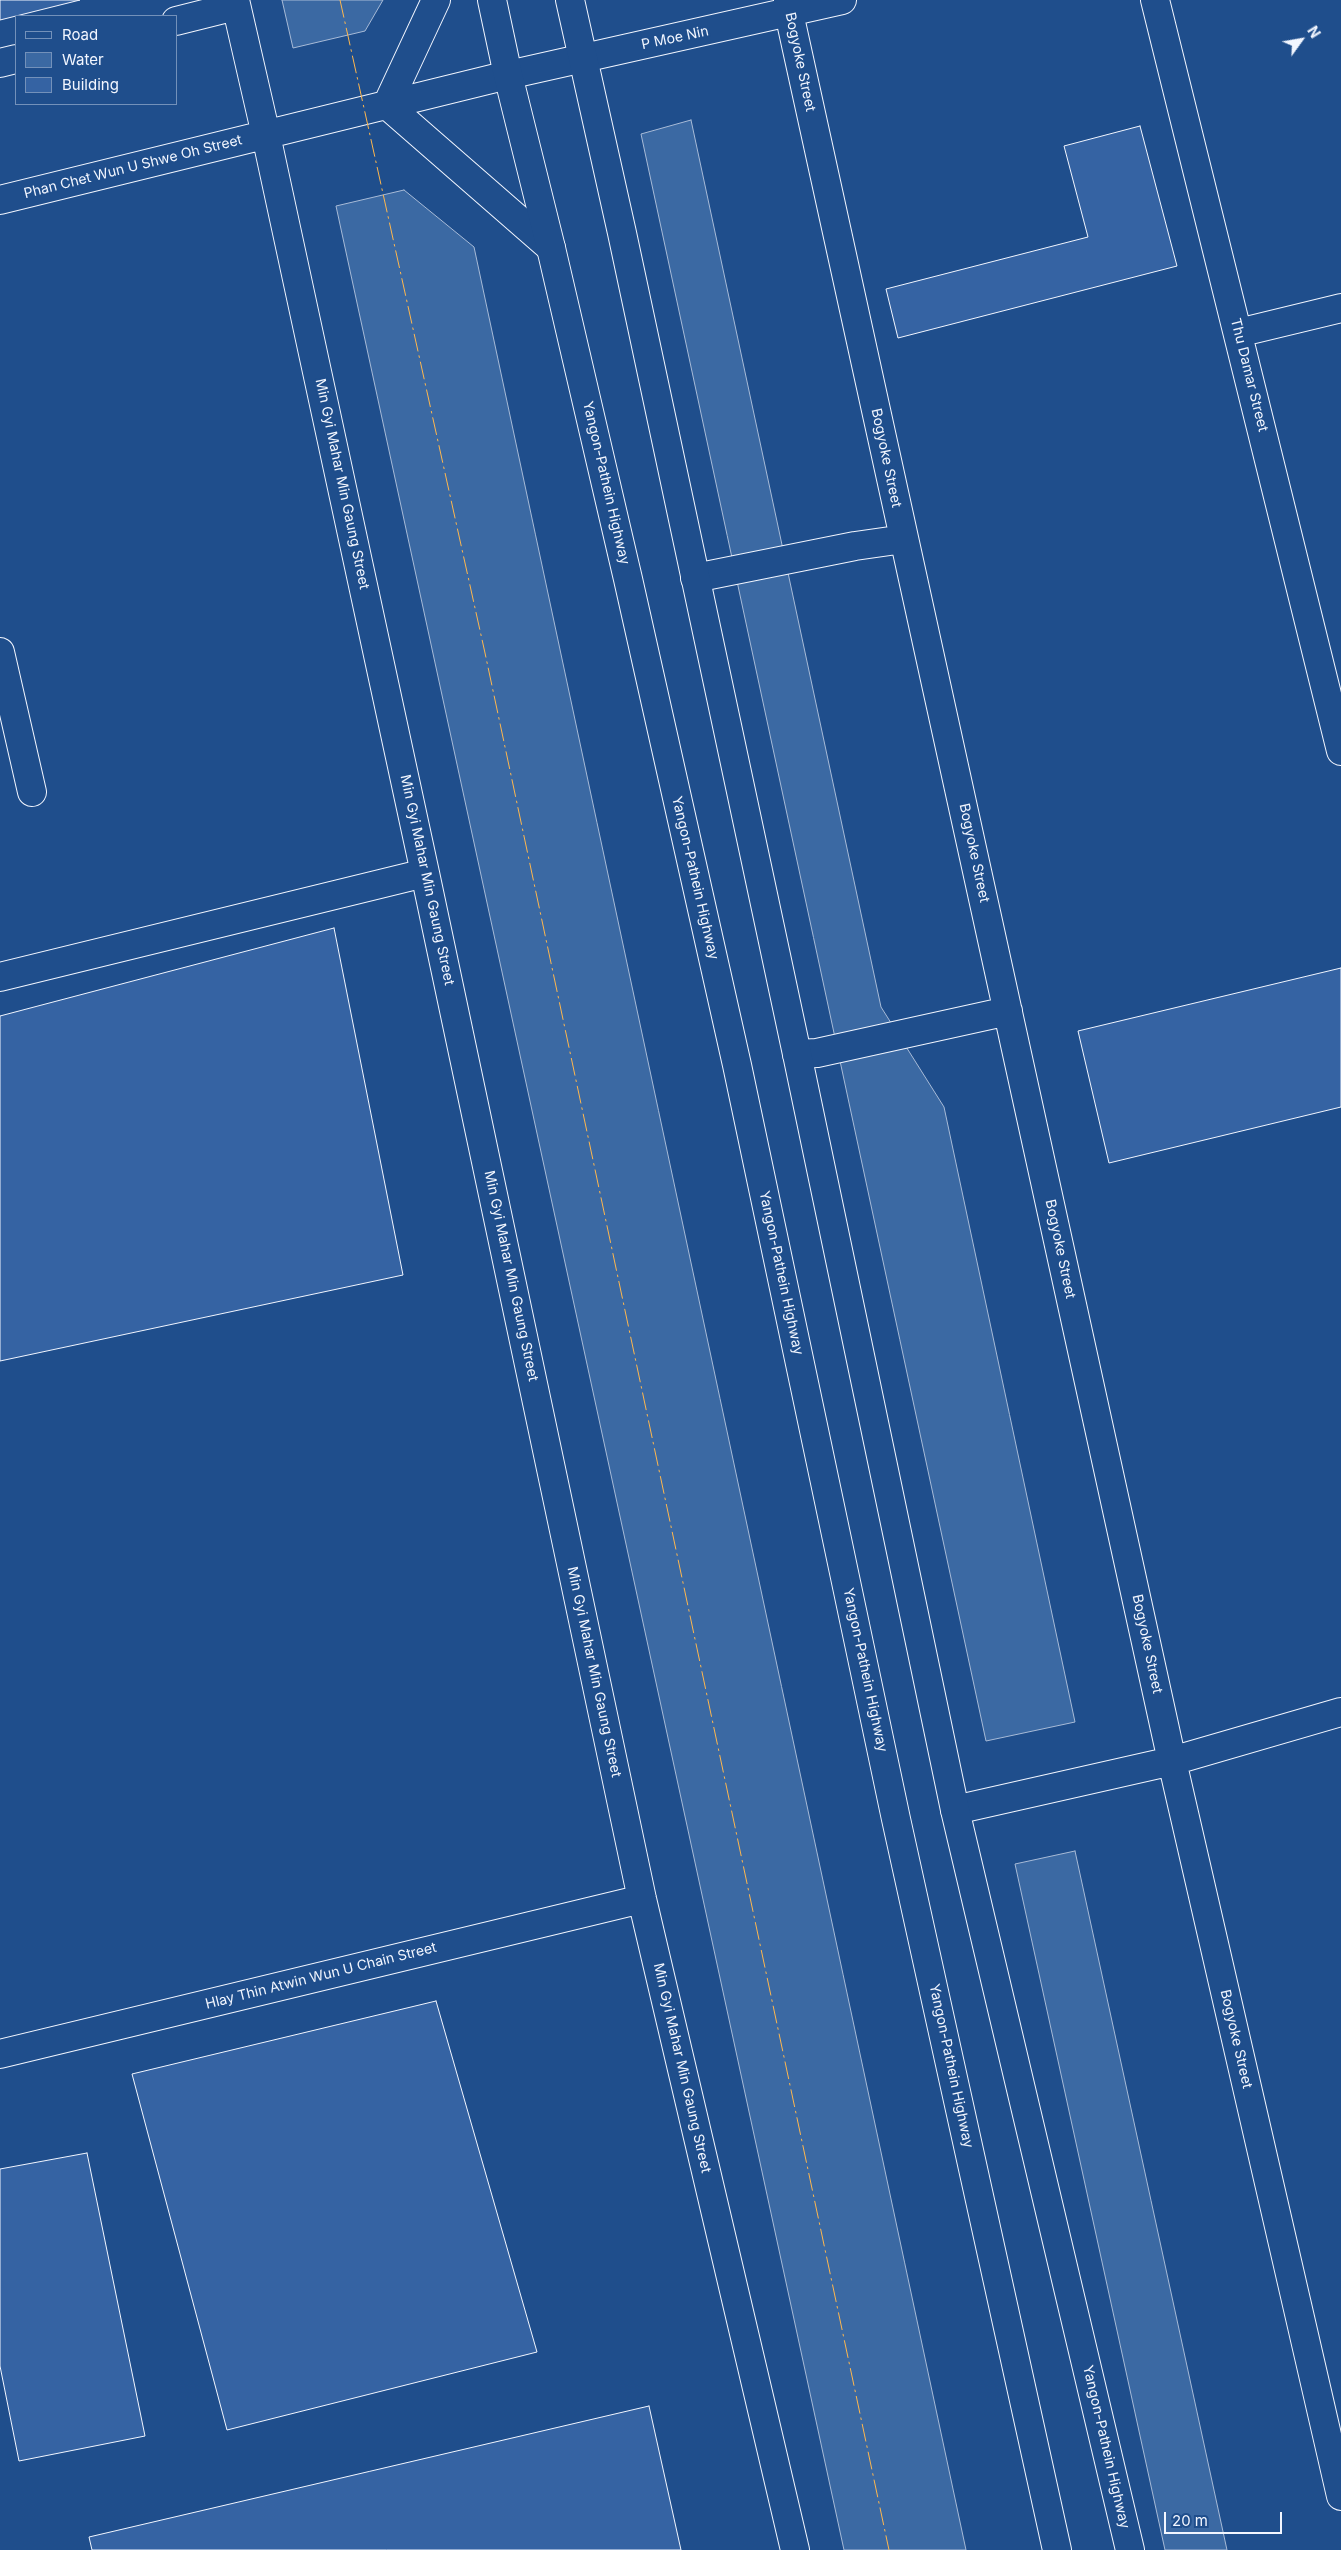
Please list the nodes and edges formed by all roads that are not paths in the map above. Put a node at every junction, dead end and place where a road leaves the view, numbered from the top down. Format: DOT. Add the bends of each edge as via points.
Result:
graph roads {
  1 [pos="436,0"];
  2 [pos="492,0"];
  3 [pos="570,0"];
  4 [pos="842,0"];
  5 [pos="1155,0"];
  6 [pos="235,3"];
  7 [pos="789,7"];
  8 [pos="178,20"];
  9 [pos="584,58"];
  10 [pos="15,59"];
  11 [pos="0,63"];
  12 [pos="508,75"];
  13 [pos="386,105"];
  14 [pos="266,135"];
  15 [pos="0,200"];
  16 [pos="551,248"];
  17 [pos="1341,308"];
  18 [pos="1238,333"];
  19 [pos="904,539"];
  20 [pos="702,576"];
  21 [pos="0,652"];
  22 [pos="1341,751"];
  23 [pos="32,792"];
  24 [pos="426,873"];
  25 [pos="0,977"];
  26 [pos="1008,1011"];
  27 [pos="807,1053"];
  28 [pos="1341,1712"];
  29 [pos="1172,1761"];
  30 [pos="955,1810"];
  31 [pos="642,1899"];
  32 [pos="0,2054"];
  33 [pos="1341,2496"];
  34 [pos="795,2550"];
  35 [pos="1057,2550"];
  36 [pos="1130,2550"];
  1 -- 13 [label="street"];
  2 -- 12 [label="street, Yangon-Pathein Highway"];
  3 -- 9 [label="street, Yangon-Pathein Highway"];
  4 -- 7 [label="street, P Moe Nin"];
  5 -- 18 [label="street, Thu Damar Street"];
  6 -- 8 [label="street"];
  6 -- 14 [label="street, Min Gyi Mahar Min Gaung Street"];
  7 -- 9 [label="street, P Moe Nin"];
  7 -- 19 [label="street, Bogyoke Street"];
  9 -- 12 [label="street, P Moe Nin"];
  9 -- 20 [label="street, Yangon-Pathein Highway"];
  10 -- 11 [label="street"];
  12 -- 13 [label="street, P Moe Nin"];
  12 -- 16 [label="street, Yangon-Pathein Highway"];
  13 -- 14 [label="street, Phan Chet Wun U Shwe Oh Street"];
  13 -- 16 [label="street"];
  14 -- 15 [label="street, Phan Chet Wun U Shwe Oh Street"];
  14 -- 24 [label="street, Min Gyi Mahar Min Gaung Street"];
  16 -- 35 [label="street, Yangon-Pathein Highway" via="738,1065 894,1810"];
  17 -- 18 [label="street"];
  18 -- 22 [label="street, Thu Damar Street"];
  19 -- 20 [label="street"];
  19 -- 26 [label="street, Bogyoke Street"];
  20 -- 27 [label="street, Yangon-Pathein Highway"];
  21 -- 23 [label="street"];
  24 -- 25 [label="street"];
  24 -- 31 [label="street, Min Gyi Mahar Min Gaung Street"];
  26 -- 27 [label="street"];
  26 -- 29 [label="street, Bogyoke Street"];
  27 -- 30 [label="street, Yangon-Pathein Highway"];
  28 -- 29 [label="street"];
  29 -- 30 [label="street"];
  29 -- 33 [label="street, Bogyoke Street"];
  30 -- 36 [label="street, Yangon-Pathein Highway"];
  31 -- 32 [label="street, Hlay Thin Atwin Wun U Chain Street"];
  31 -- 34 [label="street, Min Gyi Mahar Min Gaung Street"];
}
